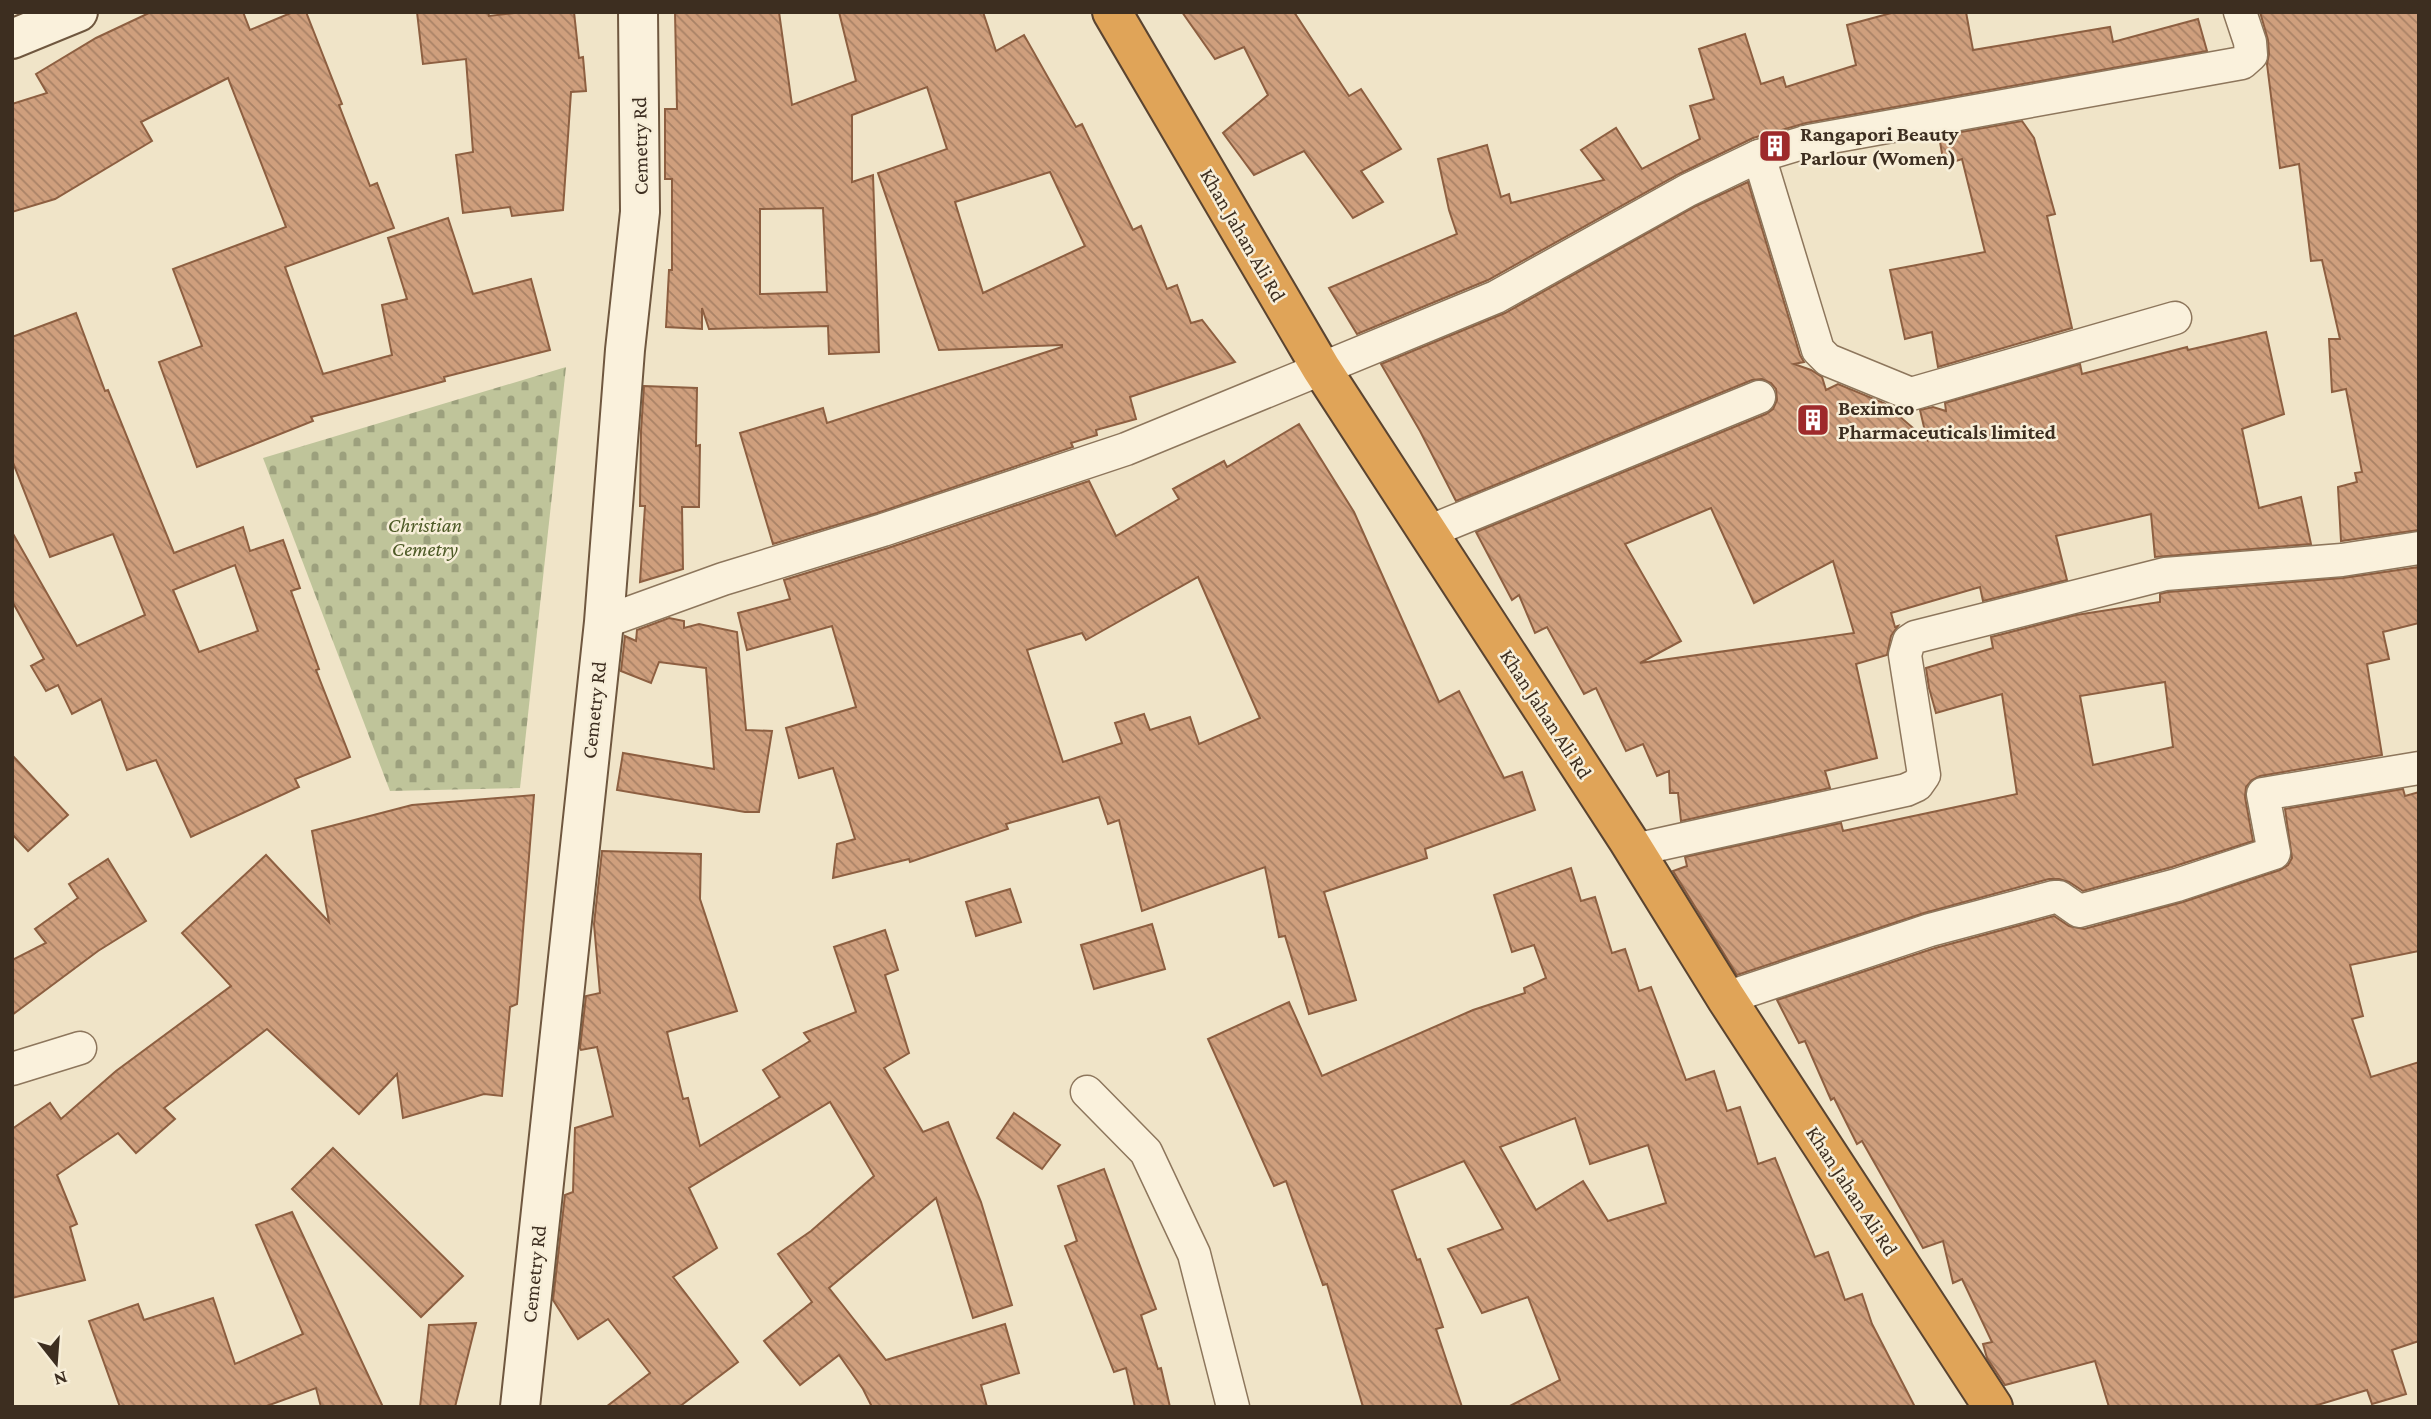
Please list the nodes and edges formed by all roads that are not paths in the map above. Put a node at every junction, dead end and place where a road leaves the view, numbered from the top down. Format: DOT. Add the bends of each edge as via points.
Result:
graph roads {
  1 [pos="78,12"];
  2 [pos="638,12"];
  3 [pos="1112,12"];
  4 [pos="2239,12"];
  5 [pos="12,39"];
  6 [pos="1759,156"];
  7 [pos="2175,317"];
  8 [pos="1321,368"];
  9 [pos="1759,397"];
  10 [pos="1428,532"];
  11 [pos="2419,548"];
  12 [pos="604,622"];
  13 [pos="2419,768"];
  14 [pos="1634,850"];
  15 [pos="1726,998"];
  16 [pos="80,1048"];
  17 [pos="12,1069"];
  18 [pos="1087,1092"];
  19 [pos="520,1407"];
  20 [pos="1233,1407"];
  21 [pos="1993,1407"];
  1 -- 5 [label="street"];
  2 -- 12 [label="street, Cemetry Rd" via="640,212"];
  3 -- 8 [label="highway, Khan Jahan Ali Rd"];
  4 -- 6 [label="street" via="2251,55 2242,63 1810,141"];
  6 -- 7 [label="street" via="1818,350 1828,360 1910,394"];
  6 -- 8 [label="street" via="1496,296"];
  8 -- 10 [label="highway, Khan Jahan Ali Rd"];
  8 -- 12 [label="street" via="1126,449"];
  9 -- 10 [label="street"];
  10 -- 14 [label="highway, Khan Jahan Ali Rd"];
  11 -- 14 [label="street" via="2342,560 2165,574 1915,637 1905,655 1924,775 1917,785"];
  12 -- 19 [label="street, Cemetry Rd"];
  13 -- 15 [label="street" via="2263,794 2274,853 2079,911 2054,897 1930,930"];
  14 -- 15 [label="highway, Khan Jahan Ali Rd"];
  15 -- 21 [label="highway, Khan Jahan Ali Rd"];
  16 -- 17 [label="street"];
  18 -- 20 [label="street" via="1146,1152 1194,1254"];
}
